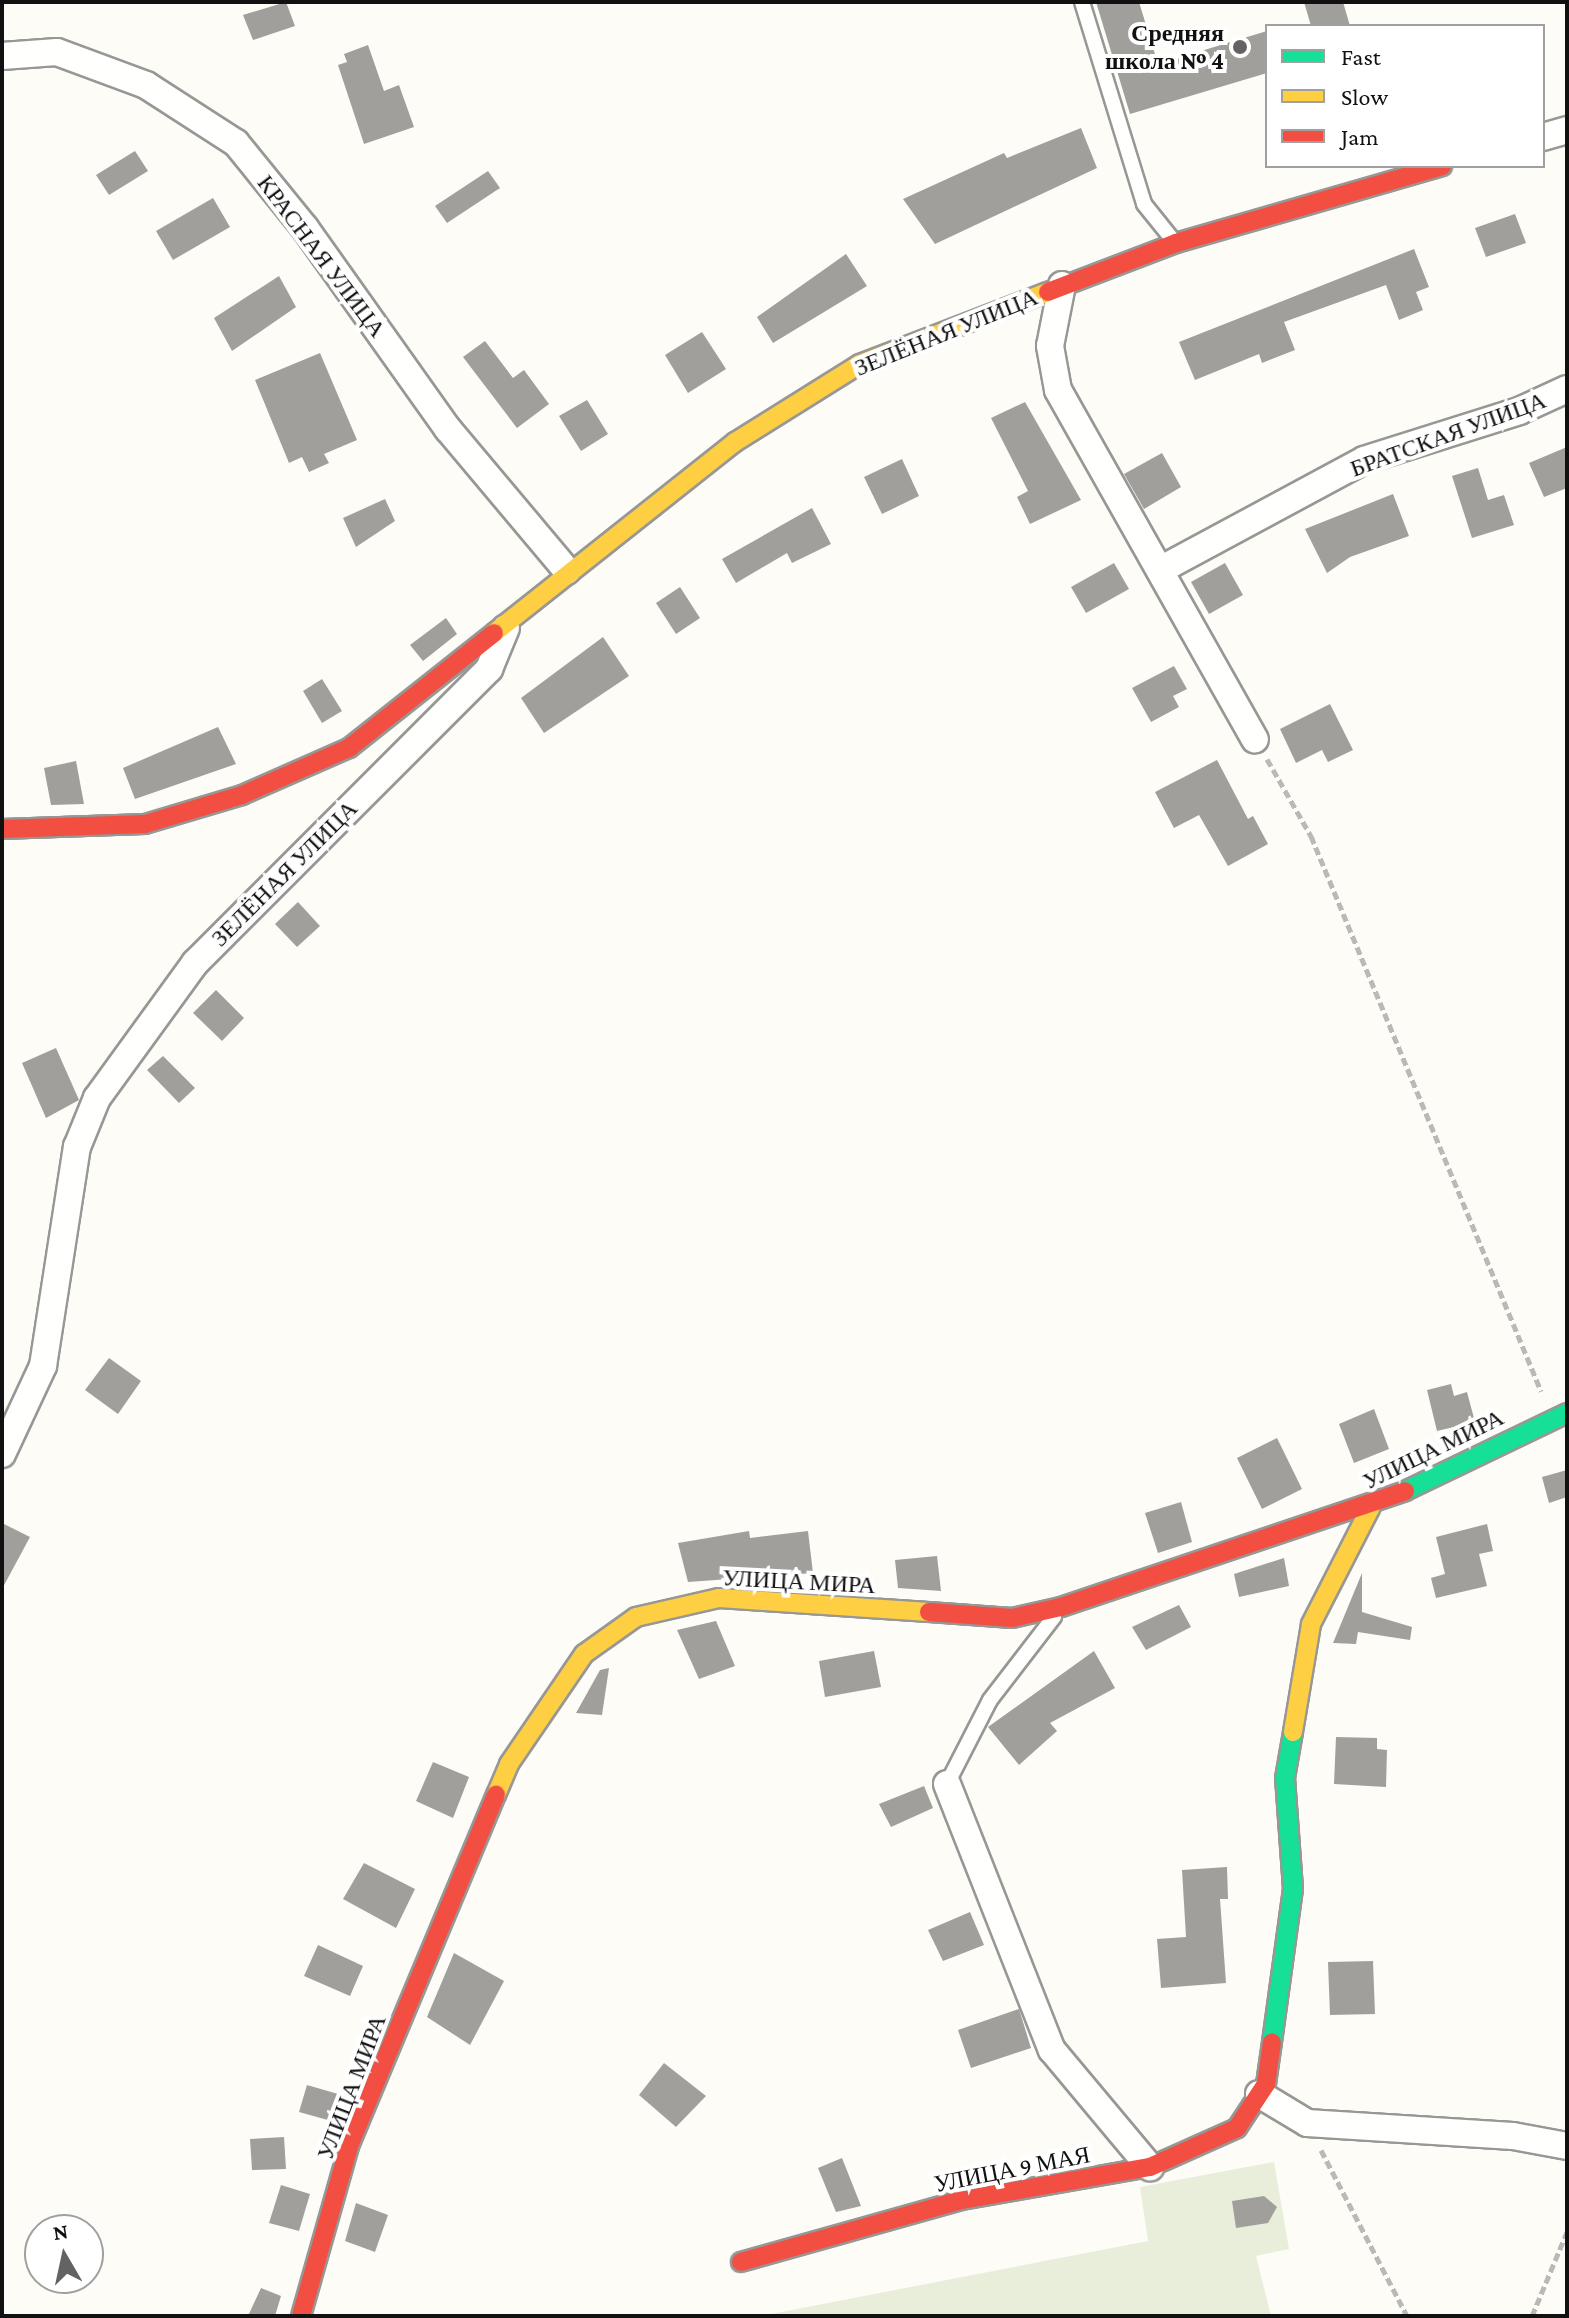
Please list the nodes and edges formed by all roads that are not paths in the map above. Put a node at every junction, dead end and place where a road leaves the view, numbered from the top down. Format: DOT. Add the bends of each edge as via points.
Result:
graph roads {
  1 [pos="1082,2"];
  2 [pos="2,43"];
  3 [pos="57,52"];
  4 [pos="2,56"];
  5 [pos="1567,130"];
  6 [pos="1545,136"];
  7 [pos="1435,168"];
  8 [pos="1176,243"];
  9 [pos="1062,285"];
  10 [pos="1567,389"];
  11 [pos="1160,570"];
  12 [pos="567,571"];
  13 [pos="511,617"];
  14 [pos="1255,739"];
  15 [pos="2,829"];
  16 [pos="1559,1416"];
  17 [pos="8,1445"];
  18 [pos="1371,1507"];
  19 [pos="1061,1607"];
  20 [pos="947,1784"];
  21 [pos="1262,2089"];
  22 [pos="1567,2146"];
  23 [pos="1150,2167"];
  24 [pos="741,2262"];
  25 [pos="301,2316"];
  1 -- 8 [label="lane" via="1144,204"];
  2 -- 3 [label="street"];
  3 -- 4 [label="street, КРАСНАЯ УЛИЦА"];
  3 -- 12 [label="street, КРАСНАЯ УЛИЦА" via="146,85 236,143 305,228 448,429"];
  5 -- 6 [label="street"];
  7 -- 8 [label="street, ЗЕЛЁНАЯ УЛИЦА"];
  8 -- 9 [label="street, ЗЕЛЁНАЯ УЛИЦА"];
  9 -- 11 [label="street" via="1050,346 1058,390"];
  9 -- 12 [label="street, ЗЕЛЁНАЯ УЛИЦА" via="860,364 735,442"];
  10 -- 11 [label="street, БРАТСКАЯ УЛИЦА" via="1519,411 1364,460"];
  11 -- 14 [label="street"];
  12 -- 13 [label="street, ЗЕЛЁНАЯ УЛИЦА"];
  13 -- 15 [label="street, ЗЕЛЁНАЯ УЛИЦА" via="349,748 242,795 145,824"];
  13 -- 17 [label="street, ЗЕЛЁНАЯ УЛИЦА" via="489,669 195,963 97,1098 77,1147 43,1366"];
  16 -- 18 [label="street, УЛИЦА МИРА"];
  18 -- 19 [label="street, УЛИЦА МИРА"];
  18 -- 21 [label="street" via="1311,1624 1285,1778 1293,1889"];
  19 -- 20 [label="lane" via="990,1700"];
  19 -- 25 [label="street, УЛИЦА МИРА" via="1012,1618 719,1598 636,1617 584,1654 509,1764 349,2146"];
  20 -- 23 [label="street" via="1052,2050"];
  21 -- 22 [label="street" via="1307,2123 1513,2136"];
  21 -- 23 [label="street, УЛИЦА 9 МАЯ" via="1237,2128"];
  23 -- 24 [label="street, УЛИЦА 9 МАЯ" via="962,2200"];
}
